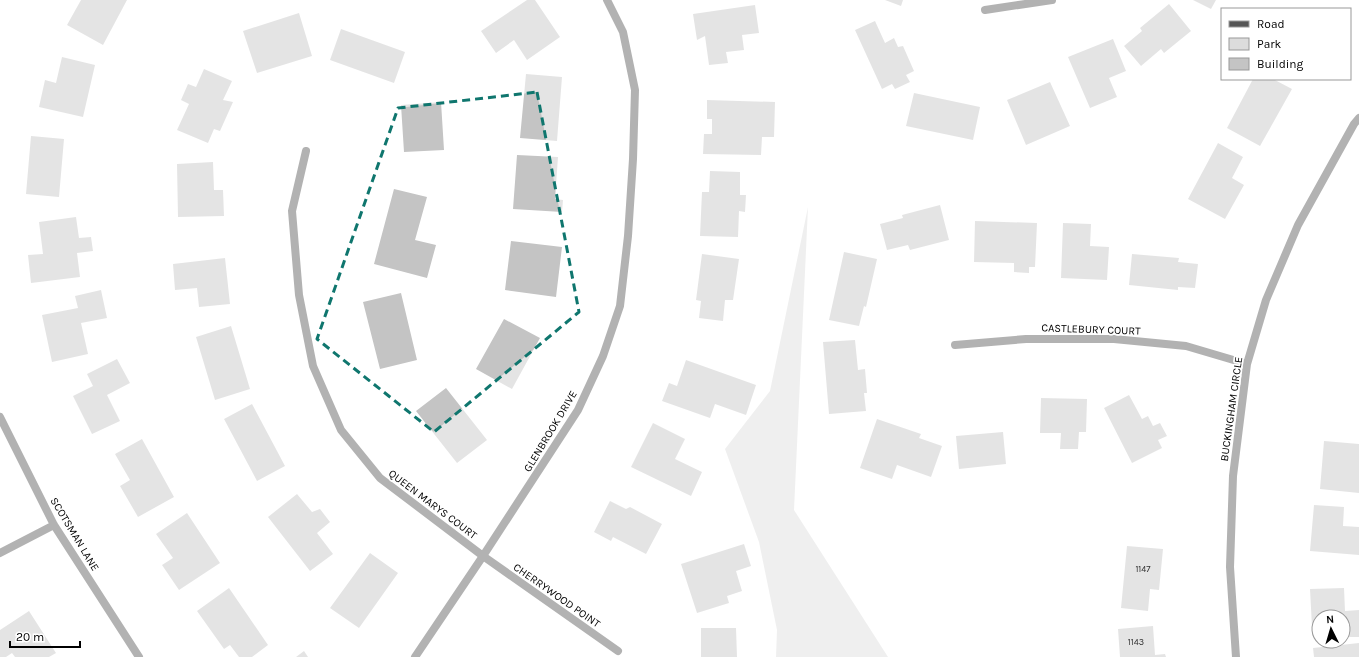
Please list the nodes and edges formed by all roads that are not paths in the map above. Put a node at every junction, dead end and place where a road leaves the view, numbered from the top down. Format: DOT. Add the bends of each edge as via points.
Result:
graph roads {
  1 [pos="607,0"];
  2 [pos="1052,0"];
  3 [pos="985,10"];
  4 [pos="1359,118"];
  5 [pos="306,151"];
  6 [pos="955,345"];
  7 [pos="1247,364"];
  8 [pos="0,417"];
  9 [pos="54,525"];
  10 [pos="0,553"];
  11 [pos="483,556"];
  12 [pos="618,651"];
  13 [pos="139,657"];
  14 [pos="415,657"];
  15 [pos="1236,657"];
  1 -- 11 [label="street, GLENBROOK DRIVE" via="623,32 635,90 628,236 620,306 603,356 578,410"];
  2 -- 3 [label="street"];
  4 -- 7 [label="street, BUCKINGHAM CIRCLE" via="1298,225 1266,300"];
  5 -- 11 [label="street, QUEEN MARYS COURT" via="292,211 299,295 313,366 341,430 380,478"];
  6 -- 7 [label="street, CASTLEBURY COURT" via="1026,339 1114,339 1186,346"];
  7 -- 15 [label="street, BUCKINGHAM CIRCLE" via="1233,476 1230,567"];
  8 -- 9 [label="street, SCOTSMAN LANE"];
  9 -- 10 [label="street"];
  9 -- 13 [label="street, SCOTSMAN LANE"];
  11 -- 12 [label="street, CHERRYWOOD POINT"];
  11 -- 14 [label="street, GLENBROOK DRIVE"];
}
